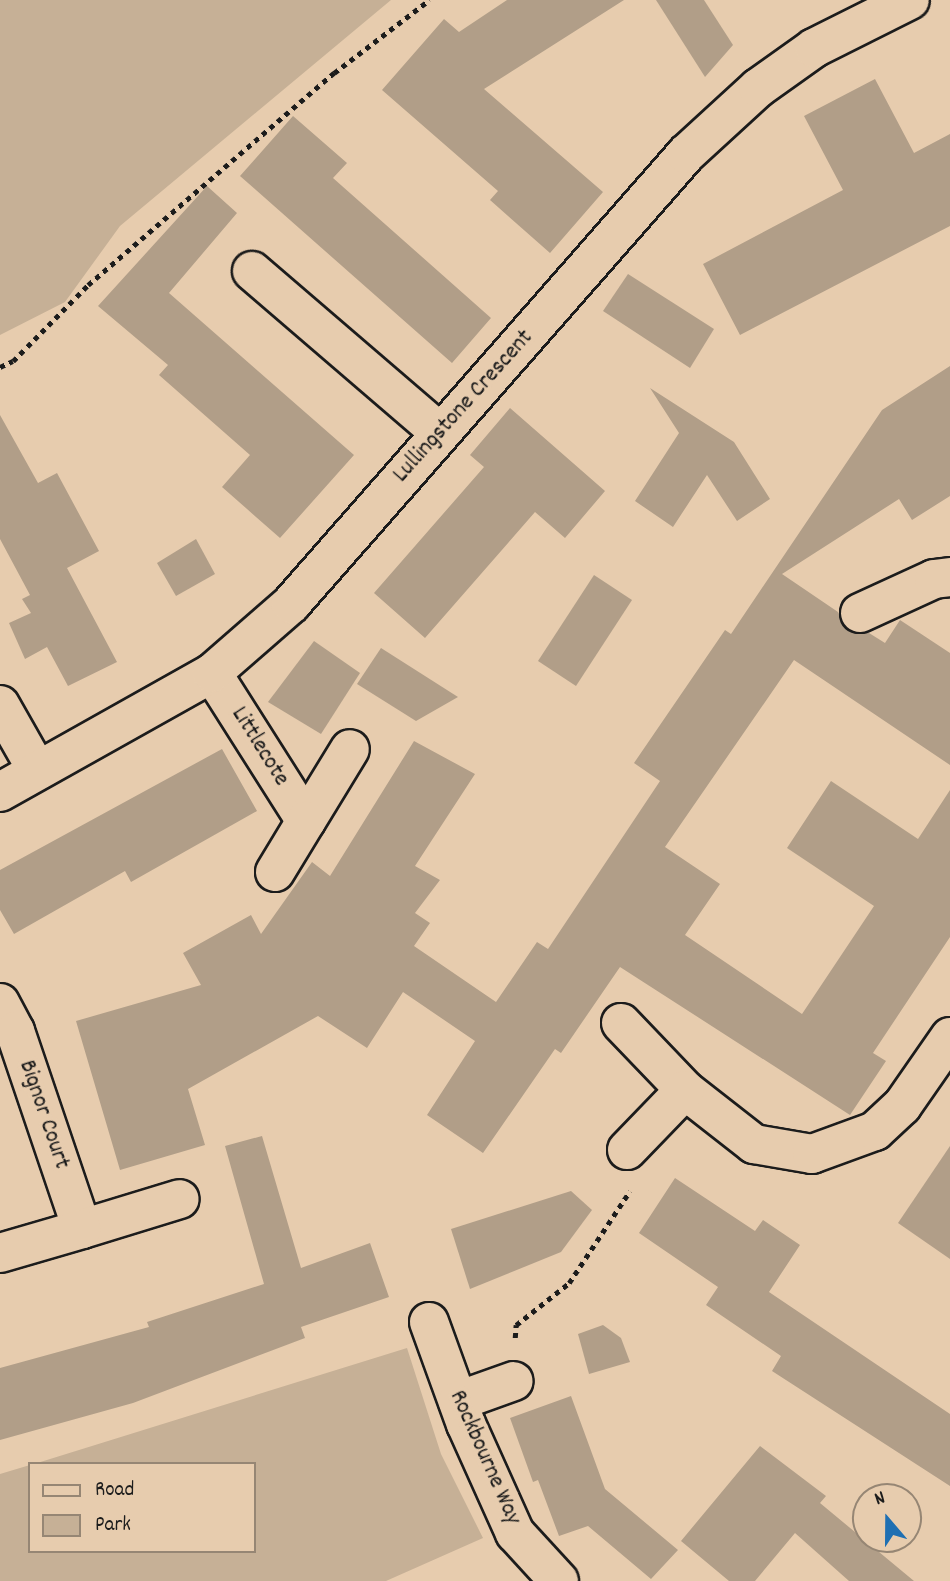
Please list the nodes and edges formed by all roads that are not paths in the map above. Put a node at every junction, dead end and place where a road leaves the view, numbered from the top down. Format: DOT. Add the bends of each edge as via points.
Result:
graph roads {
  1 [pos="910,0"];
  2 [pos="252,271"];
  3 [pos="439,432"];
  4 [pos="950,577"];
  5 [pos="860,613"];
  6 [pos="212,673"];
  7 [pos="0,705"];
  8 [pos="350,749"];
  9 [pos="37,770"];
  10 [pos="0,792"];
  11 [pos="306,821"];
  12 [pos="275,872"];
  13 [pos="0,1003"];
  14 [pos="621,1024"];
  15 [pos="950,1037"];
  16 [pos="685,1090"];
  17 [pos="627,1150"];
  18 [pos="180,1199"];
  19 [pos="82,1229"];
  20 [pos="0,1253"];
  21 [pos="429,1322"];
  22 [pos="514,1381"];
  23 [pos="457,1401"];
  24 [pos="559,1581"];
  1 -- 3 [label="street, Lullingstone Crescent" via="814,48 758,88 686,154"];
  2 -- 3 [label="street"];
  3 -- 6 [label="street, Lullingstone Crescent" via="291,604"];
  4 -- 5 [label="street" via="934,579"];
  6 -- 9 [label="street, Lullingstone Crescent"];
  6 -- 11 [label="street, Littlecote"];
  7 -- 9 [label="street"];
  8 -- 11 [label="street, Littlecote"];
  9 -- 10 [label="street, Lullingstone Crescent"];
  11 -- 12 [label="street, Littlecote"];
  13 -- 19 [label="street, Bignor Court" via="15,1031"];
  14 -- 16 [label="street"];
  15 -- 16 [label="street" via="902,1106 875,1131 812,1154 754,1144"];
  16 -- 17 [label="street"];
  18 -- 19 [label="street"];
  19 -- 20 [label="street"];
  21 -- 23 [label="street, Rockbourne Way"];
  22 -- 23 [label="street"];
  23 -- 24 [label="street, Rockbourne Way" via="515,1533"];
}
